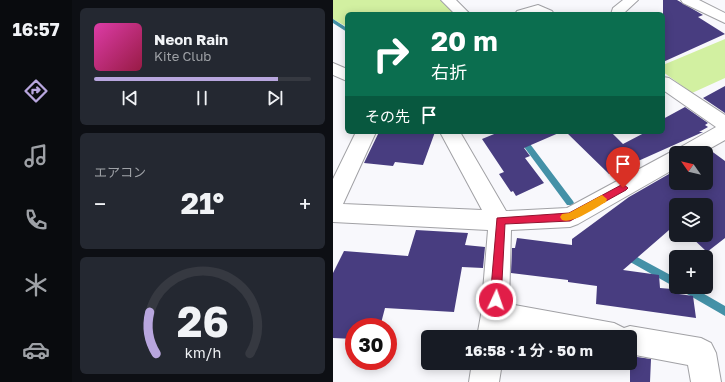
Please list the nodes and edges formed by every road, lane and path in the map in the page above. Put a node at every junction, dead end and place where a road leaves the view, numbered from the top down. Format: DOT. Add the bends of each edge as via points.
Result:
graph roads {
  1 [pos="448,0"];
  2 [pos="631,0"];
  3 [pos="688,0"];
  4 [pos="461,12"];
  5 [pos="528,12"];
  6 [pos="543,12"];
  7 [pos="618,12"];
  8 [pos="725,19"];
  9 [pos="333,68"];
  10 [pos="345,75"];
  11 [pos="665,84"];
  12 [pos="365,134"];
  13 [pos="451,134"];
  14 [pos="722,134"];
  15 [pos="699,146"];
  16 [pos="669,162"];
  17 [pos="333,201"];
  18 [pos="333,213"];
  19 [pos="500,221"];
  20 [pos="493,326"];
  21 [pos="537,330"];
  22 [pos="637,341"];
  23 [pos="486,370"];
  24 [pos="484,382"];
  25 [pos="706,382"];
  1 -- 4 [label="street"];
  2 -- 7 [label="street"];
  3 -- 8 [label="street"];
  5 -- 6 [label="street" via="538,9"];
  9 -- 10 [label="street"];
  11 -- 14 [label="street"];
  12 -- 17 [label="street"];
  13 -- 19 [label="street"];
  14 -- 15 [label="street"];
  16 -- 19 [label="street" via="570,217"];
  18 -- 19 [label="street"];
  19 -- 20 [label="street"];
  20 -- 21 [label="street"];
  22 -- 25 [label="street" via="701,353"];
  23 -- 24 [label="street"];
}
